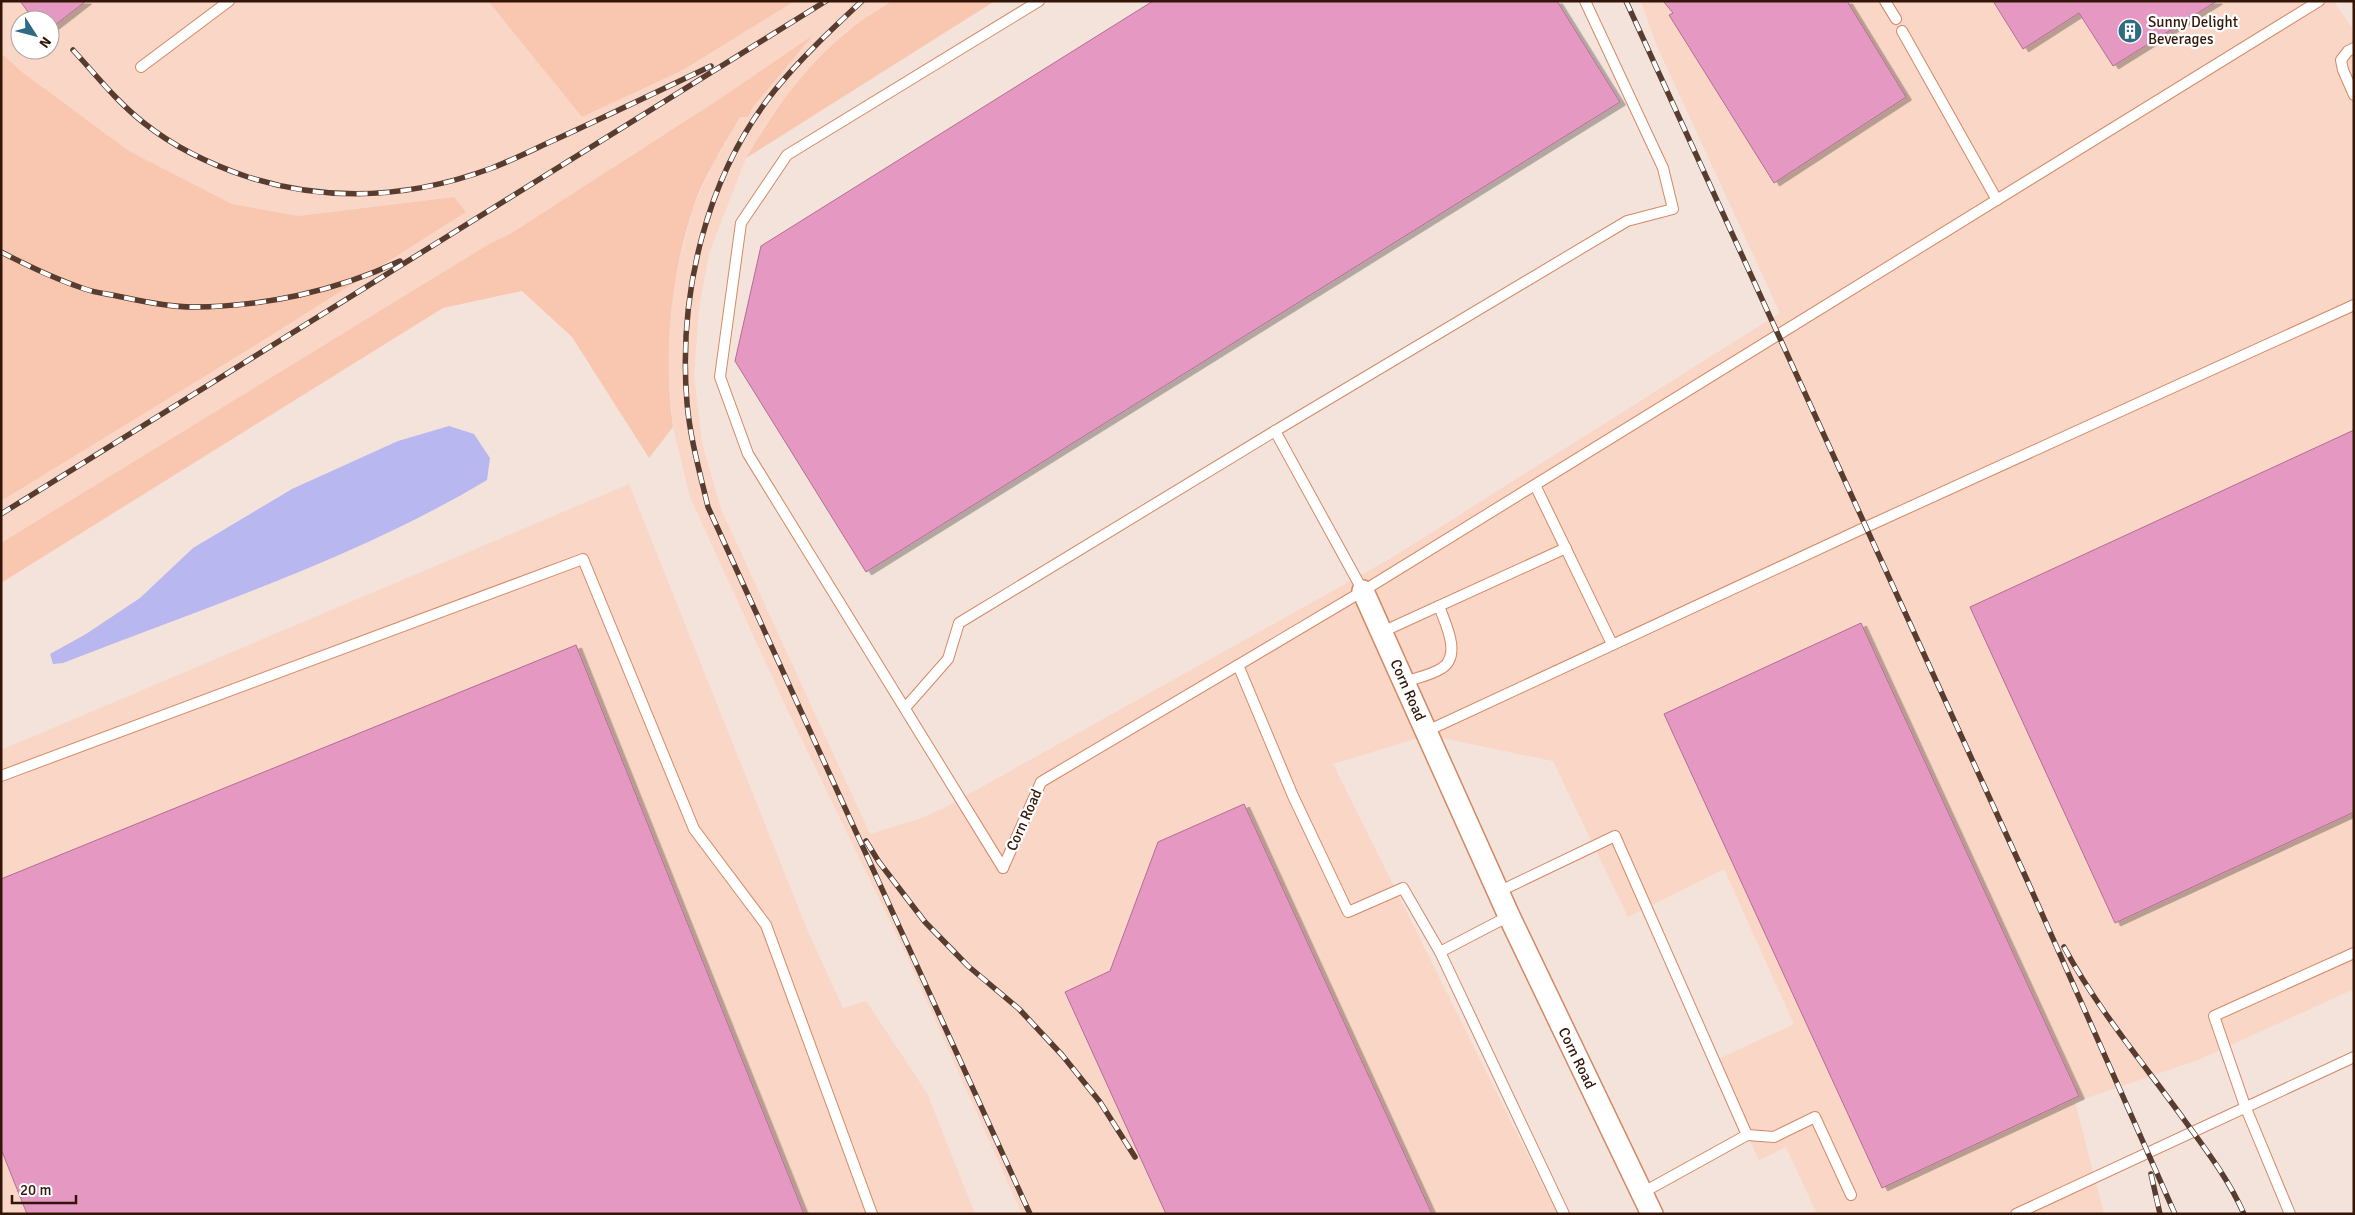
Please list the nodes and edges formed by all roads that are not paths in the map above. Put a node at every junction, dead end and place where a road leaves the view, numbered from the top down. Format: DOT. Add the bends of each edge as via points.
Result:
graph roads {
  1 [pos="229,1"];
  2 [pos="1039,1"];
  3 [pos="1585,1"];
  4 [pos="1885,1"];
  5 [pos="2319,1"];
  6 [pos="1896,19"];
  7 [pos="1902,31"];
  8 [pos="2354,48"];
  9 [pos="141,67"];
  10 [pos="2354,95"];
  11 [pos="1997,200"];
  12 [pos="2354,305"];
  13 [pos="1275,431"];
  14 [pos="1535,485"];
  15 [pos="1566,548"];
  16 [pos="1363,591"];
  17 [pos="1439,606"];
  18 [pos="1382,632"];
  19 [pos="1612,644"];
  20 [pos="1238,665"];
  21 [pos="1404,682"];
  22 [pos="904,708"];
  23 [pos="1427,731"];
  24 [pos="1,776"];
  25 [pos="1498,892"];
  26 [pos="1509,916"];
  27 [pos="1440,952"];
  28 [pos="2354,952"];
  29 [pos="2354,1057"];
  30 [pos="2245,1106"];
  31 [pos="1747,1135"];
  32 [pos="1642,1193"];
  33 [pos="1851,1195"];
  34 [pos="872,1214"];
  35 [pos="1564,1214"];
  36 [pos="1652,1214"];
  37 [pos="2016,1214"];
  38 [pos="2290,1214"];
  1 -- 9 [label="lane"];
  2 -- 22 [label="lane" via="787,155 741,224 720,377 748,454"];
  3 -- 13 [label="lane" via="1663,168 1673,210 1627,222"];
  4 -- 6 [label="lane"];
  5 -- 11 [label="lane"];
  7 -- 11 [label="lane"];
  8 -- 10 [label="lane" via="2341,60"];
  11 -- 14 [label="lane"];
  12 -- 19 [label="lane"];
  13 -- 16 [label="lane"];
  13 -- 22 [label="lane" via="959,623 948,659"];
  14 -- 15 [label="lane"];
  14 -- 16 [label="lane"];
  15 -- 17 [label="lane"];
  15 -- 19 [label="lane"];
  16 -- 18 [label="street, Corn Road"];
  16 -- 20 [label="lane, Corn Road"];
  17 -- 18 [label="lane"];
  17 -- 21 [label="lane" via="1452,644 1449,661 1442,668"];
  18 -- 21 [label="street, Corn Road"];
  19 -- 23 [label="lane"];
  20 -- 22 [label="lane, Corn Road" via="1041,782 1003,868"];
  20 -- 27 [label="lane" via="1293,796 1348,912 1403,888"];
  21 -- 23 [label="street, Corn Road"];
  23 -- 25 [label="street, Corn Road"];
  24 -- 34 [label="lane" via="583,559 694,829 766,925"];
  25 -- 26 [label="street, Corn Road"];
  25 -- 31 [label="lane" via="1615,836"];
  26 -- 27 [label="lane"];
  26 -- 32 [label="street, Corn Road"];
  27 -- 35 [label="lane"];
  28 -- 30 [label="lane" via="2214,1016"];
  29 -- 30 [label="lane"];
  30 -- 37 [label="lane"];
  30 -- 38 [label="lane"];
  31 -- 32 [label="lane"];
  31 -- 33 [label="lane" via="1774,1137 1815,1117"];
  32 -- 36 [label="street, Corn Road"];
}
